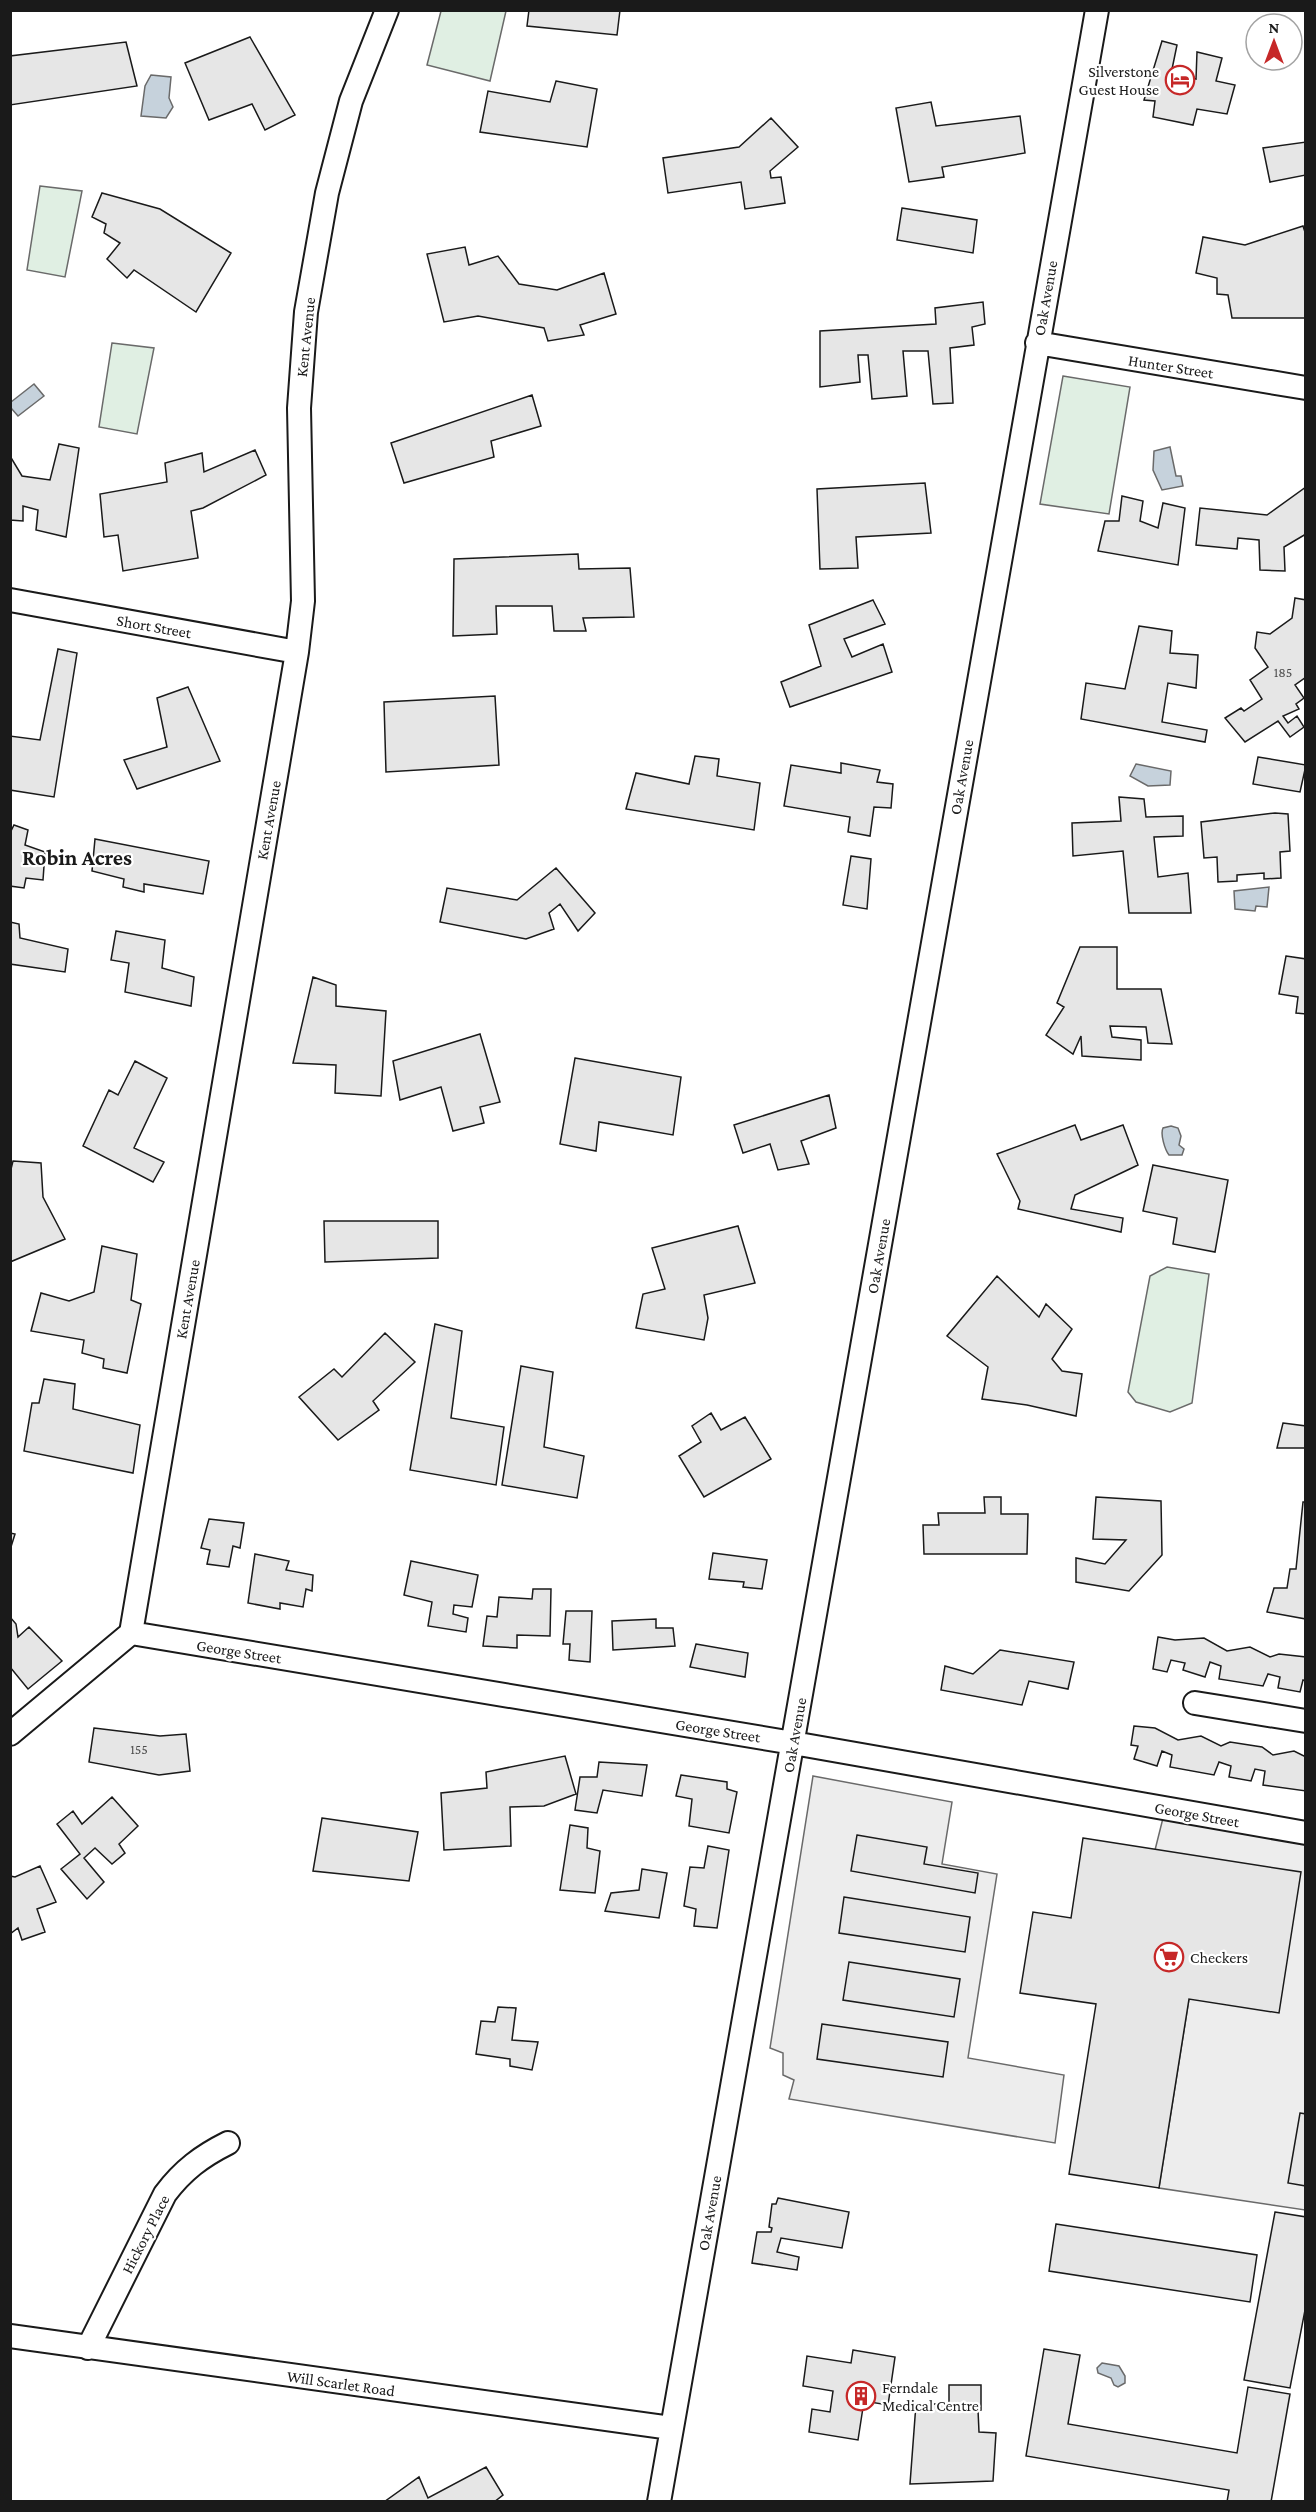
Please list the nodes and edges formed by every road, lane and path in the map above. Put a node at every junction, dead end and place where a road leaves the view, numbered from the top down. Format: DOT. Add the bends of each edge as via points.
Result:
graph roads {
  1 [pos="387,10"];
  2 [pos="1097,10"];
  3 [pos="1037,343"];
  4 [pos="1305,388"];
  5 [pos="10,600"];
  6 [pos="297,652"];
  7 [pos="130,1633"];
  8 [pos="1195,1703"];
  9 [pos="1305,1721"];
  10 [pos="10,1734"];
  11 [pos="793,1743"];
  12 [pos="1305,1833"];
  13 [pos="228,2143"];
  14 [pos="10,2337"];
  15 [pos="88,2348"];
  16 [pos="671,2428"];
  17 [pos="659,2502"];
  1 -- 6 [label="street, Kent Avenue" via="351,101 327,193 306,312 299,408 303,601"];
  2 -- 3 [label="street, Oak Avenue"];
  3 -- 4 [label="street, Hunter Street"];
  3 -- 11 [label="street, Oak Avenue"];
  5 -- 6 [label="street, Short Street"];
  6 -- 7 [label="street, Kent Avenue"];
  7 -- 10 [label="street"];
  7 -- 11 [label="street, George Street"];
  8 -- 9 [label="street"];
  11 -- 12 [label="street, George Street"];
  11 -- 16 [label="street, Oak Avenue"];
  13 -- 15 [label="street, Hickory Place" via="199,2158 165,2194"];
  14 -- 15 [label="street, Will Scarlet Road"];
  15 -- 16 [label="street, Will Scarlet Road"];
  16 -- 17 [label="street, Oak Avenue"];
}
